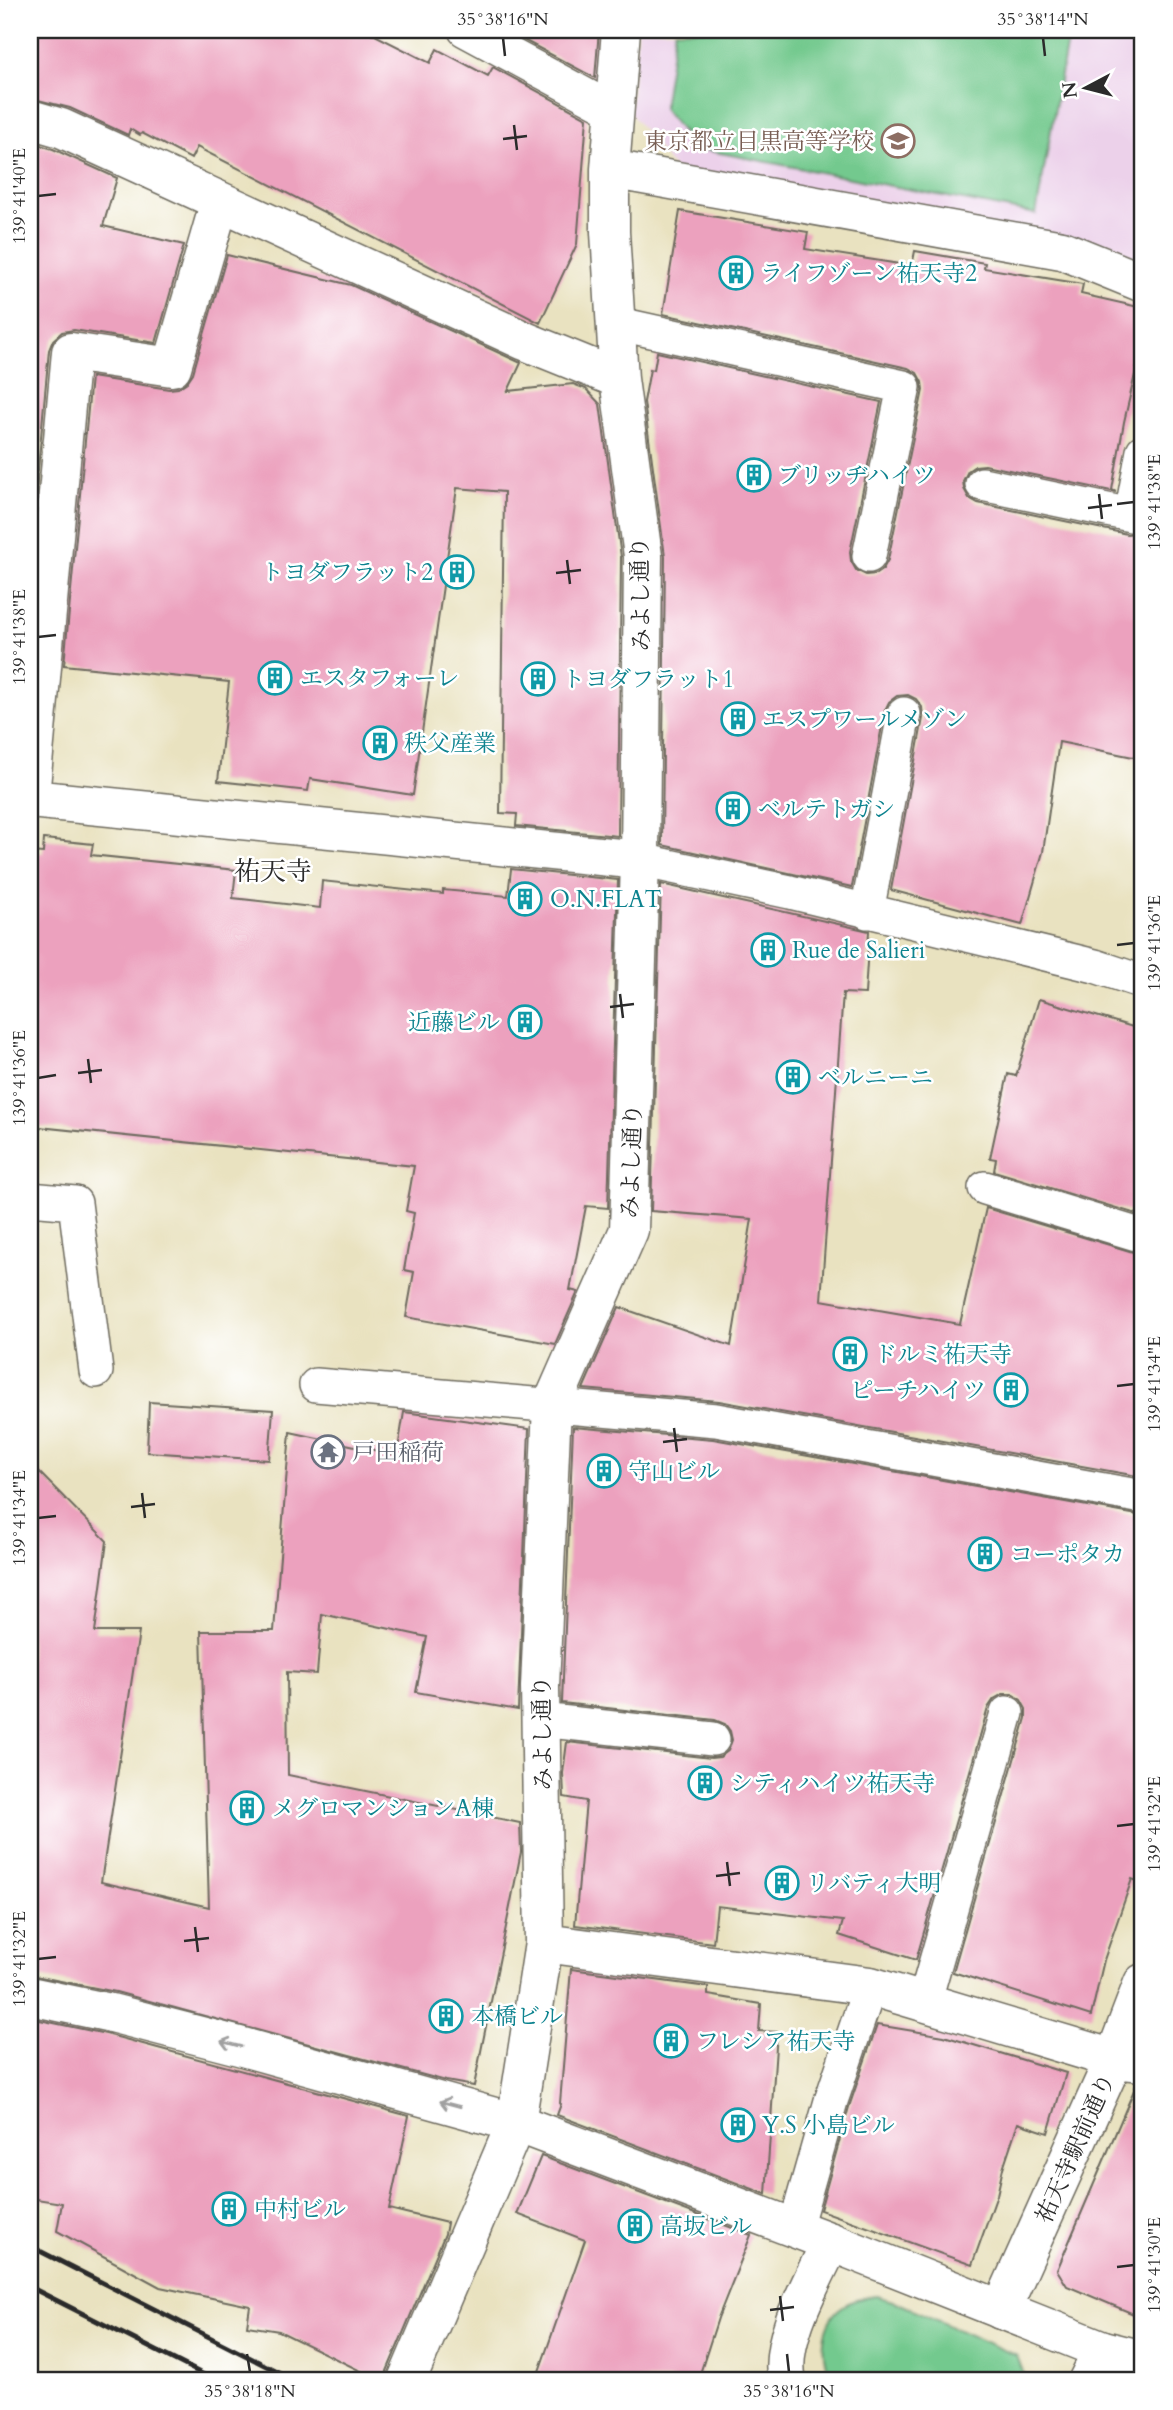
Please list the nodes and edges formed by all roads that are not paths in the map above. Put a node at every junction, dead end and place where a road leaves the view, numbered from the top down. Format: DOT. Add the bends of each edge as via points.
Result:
graph roads {
  1 [pos="465,30"];
  2 [pos="621,30"];
  3 [pos="615,111"];
  4 [pos="30,119"];
  5 [pos="610,169"];
  6 [pos="220,201"];
  7 [pos="1143,282"];
  8 [pos="615,323"];
  9 [pos="619,379"];
  10 [pos="1143,451"];
  11 [pos="982,484"];
  12 [pos="869,556"];
  13 [pos="904,714"];
  14 [pos="30,798"];
  15 [pos="639,860"];
  16 [pos="867,912"];
  17 [pos="1143,982"];
  18 [pos="985,1188"];
  19 [pos="30,1199"];
  20 [pos="1143,1236"];
  21 [pos="96,1371"];
  22 [pos="316,1385"];
  23 [pos="552,1405"];
  24 [pos="1143,1497"];
  25 [pos="1007,1713"];
  26 [pos="541,1720"];
  27 [pos="713,1739"];
  28 [pos="544,1943"];
  29 [pos="1143,1983"];
  30 [pos="870,1986"];
  31 [pos="30,1996"];
  32 [pos="924,2004"];
  33 [pos="1129,2060"];
  34 [pos="516,2123"];
  35 [pos="795,2228"];
  36 [pos="831,2242"];
  37 [pos="1001,2310"];
  38 [pos="1143,2360"];
  39 [pos="1096,2365"];
  40 [pos="407,2380"];
  41 [pos="787,2380"];
  1 -- 3 [label="lane"];
  2 -- 3 [label="street, みよし通り"];
  3 -- 5 [label="street, みよし通り"];
  4 -- 6 [label="street" via="61,128"];
  5 -- 7 [label="street" via="1062,250"];
  5 -- 8 [label="street, みよし通り"];
  6 -- 9 [label="street" via="525,341"];
  6 -- 14 [label="street" via="172,367 71,352"];
  8 -- 9 [label="street, みよし通り"];
  8 -- 12 [label="lane" via="904,387"];
  9 -- 15 [label="street, みよし通り" via="643,556"];
  10 -- 11 [label="lane" via="1131,514"];
  13 -- 16 [label="lane"];
  14 -- 15 [label="street"];
  15 -- 16 [label="lane"];
  15 -- 23 [label="street, みよし通り" via="629,1230"];
  16 -- 17 [label="lane" via="1095,966"];
  18 -- 20 [label="lane"];
  19 -- 21 [label="lane" via="75,1203"];
  22 -- 23 [label="lane"];
  23 -- 24 [label="lane" via="716,1420"];
  23 -- 26 [label="street, みよし通り"];
  25 -- 32 [label="lane"];
  26 -- 27 [label="lane"];
  26 -- 28 [label="street, みよし通り"];
  28 -- 30 [label="street"];
  28 -- 34 [label="street, みよし通り"];
  29 -- 33 [label="street, 祐天寺駅前通り"];
  30 -- 32 [label="street"];
  30 -- 35 [label="lane"];
  34 -- 31 [label="street, one-way" via="239,2046"];
  32 -- 33 [label="street"];
  33 -- 37 [label="street, 祐天寺駅前通り"];
  34 -- 35 [label="street"];
  34 -- 40 [label="street, みよし通り"];
  35 -- 36 [label="street"];
  36 -- 37 [label="street"];
  36 -- 41 [label="street" via="787,2340"];
  37 -- 39 [label="street"];
  38 -- 39 [label="street"];
}
